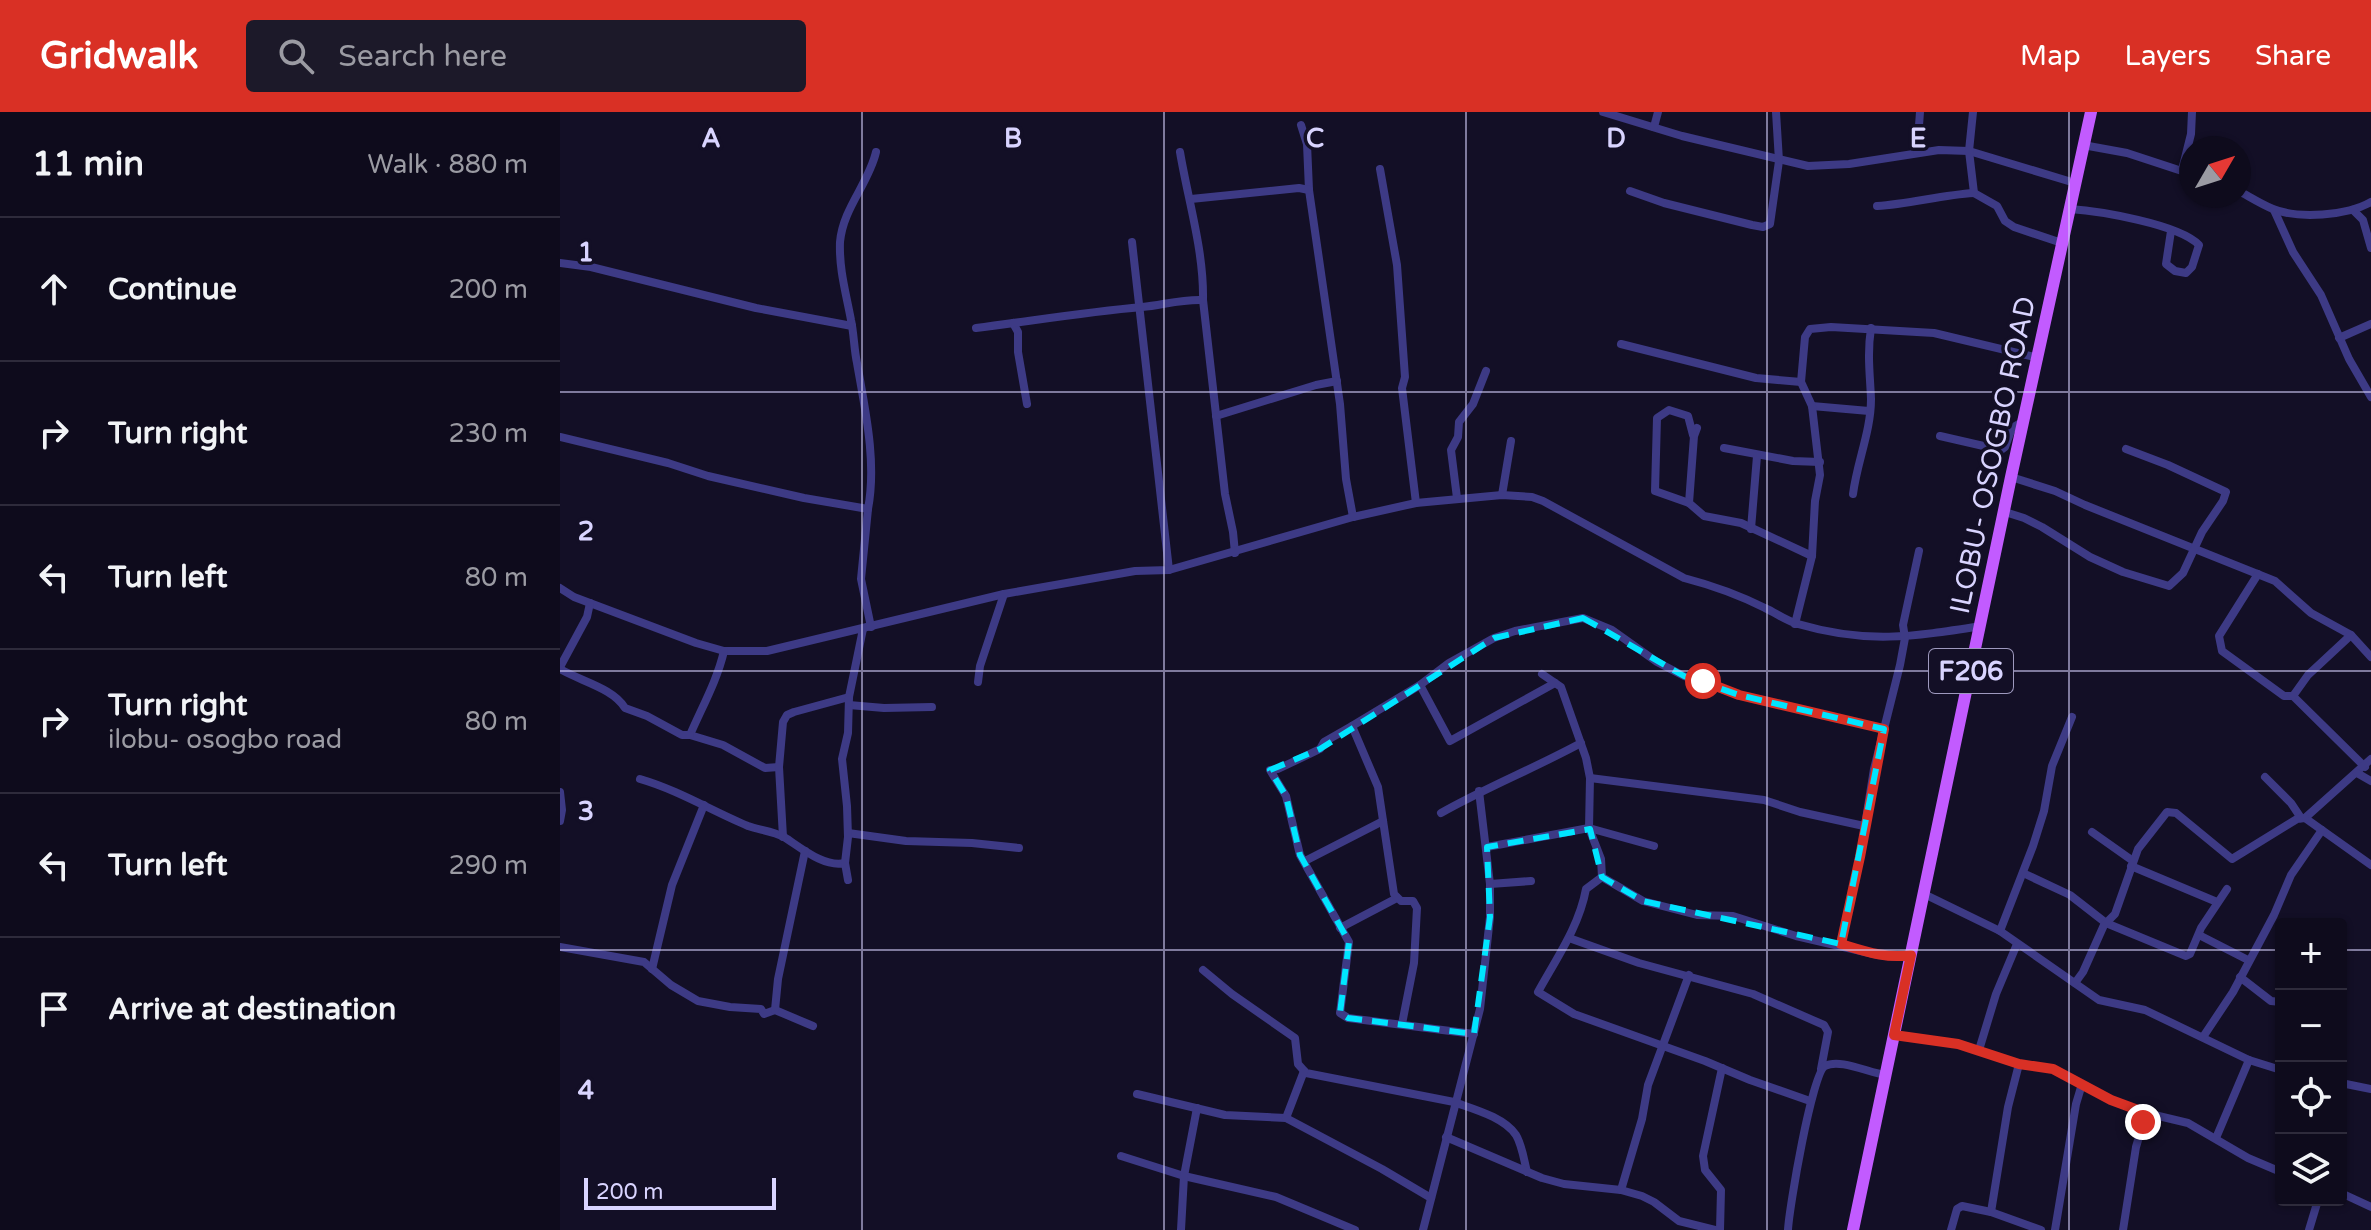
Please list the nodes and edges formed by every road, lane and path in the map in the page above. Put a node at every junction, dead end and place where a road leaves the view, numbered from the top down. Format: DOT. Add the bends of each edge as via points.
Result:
graph roads {
  1 [pos="1603,112"];
  2 [pos="1658,112"];
  3 [pos="1776,112"];
  4 [pos="1920,112"];
  5 [pos="1973,112"];
  6 [pos="2091,112"];
  7 [pos="2192,112"];
  8 [pos="1301,125"];
  9 [pos="1654,127"];
  10 [pos="2191,136"];
  11 [pos="2083,145"];
  12 [pos="1969,151"];
  13 [pos="876,152"];
  14 [pos="1180,152"];
  15 [pos="1917,152"];
  16 [pos="1779,161"];
  17 [pos="1380,169"];
  18 [pos="2179,170"];
  19 [pos="2075,183"];
  20 [pos="1309,190"];
  21 [pos="1630,191"];
  22 [pos="1974,193"];
  23 [pos="2251,198"];
  24 [pos="1191,199"];
  25 [pos="2371,202"];
  26 [pos="1877,206"];
  27 [pos="2070,209"];
  28 [pos="2274,210"];
  29 [pos="2353,210"];
  30 [pos="2171,231"];
  31 [pos="1132,242"];
  32 [pos="2062,243"];
  33 [pos="2371,248"];
  34 [pos="560,263"];
  35 [pos="1203,300"];
  36 [pos="1140,307"];
  37 [pos="1013,323"];
  38 [pos="2371,324"];
  39 [pos="852,326"];
  40 [pos="976,328"];
  41 [pos="1871,328"];
  42 [pos="2339,338"];
  43 [pos="1621,344"];
  44 [pos="2039,358"];
  45 [pos="1486,371"];
  46 [pos="1337,381"];
  47 [pos="1801,382"];
  48 [pos="2371,397"];
  49 [pos="1027,404"];
  50 [pos="1812,406"];
  51 [pos="1869,411"];
  52 [pos="1216,416"];
  53 [pos="2025,421"];
  54 [pos="1940,436"];
  55 [pos="560,437"];
  56 [pos="1511,441"];
  57 [pos="1724,448"];
  58 [pos="2126,449"];
  59 [pos="1757,456"];
  60 [pos="1820,462"];
  61 [pos="2011,477"];
  62 [pos="1853,494"];
  63 [pos="1502,495"];
  64 [pos="1457,498"];
  65 [pos="1416,503"];
  66 [pos="1689,503"];
  67 [pos="868,509"];
  68 [pos="2005,512"];
  69 [pos="1353,517"];
  70 [pos="1751,529"];
  71 [pos="1919,551"];
  72 [pos="1235,553"];
  73 [pos="2196,553"];
  74 [pos="1812,556"];
  75 [pos="1169,570"];
  76 [pos="2258,574"];
  77 [pos="560,588"];
  78 [pos="1004,594"];
  79 [pos="590,603"];
  80 [pos="1795,624"];
  81 [pos="1981,626"];
  82 [pos="867,628"];
  83 [pos="2351,635"];
  84 [pos="1905,638"];
  85 [pos="724,651"];
  86 [pos="2371,657"];
  87 [pos="560,668"];
  88 [pos="1542,674"];
  89 [pos="978,682"];
  90 [pos="1555,683"];
  91 [pos="1420,685"];
  92 [pos="2293,696"];
  93 [pos="849,701"];
  94 [pos="932,707"];
  95 [pos="2072,717"];
  96 [pos="1352,726"];
  97 [pos="1884,729"];
  98 [pos="690,735"];
  99 [pos="1581,743"];
  100 [pos="779,767"];
  101 [pos="2364,767"];
  102 [pos="2265,777"];
  103 [pos="1590,778"];
  104 [pos="640,779"];
  105 [pos="2371,781"];
  106 [pos="1479,791"];
  107 [pos="560,792"];
  108 [pos="704,805"];
  109 [pos="1441,813"];
  110 [pos="2303,818"];
  111 [pos="560,821"];
  112 [pos="1383,821"];
  113 [pos="1864,826"];
  114 [pos="1589,828"];
  115 [pos="2322,830"];
  116 [pos="2092,832"];
  117 [pos="848,833"];
  118 [pos="783,837"];
  119 [pos="1654,846"];
  120 [pos="1487,847"];
  121 [pos="1019,848"];
  122 [pos="805,851"];
  123 [pos="1305,861"];
  124 [pos="845,863"];
  125 [pos="2132,864"];
  126 [pos="2371,865"];
  127 [pos="2023,873"];
  128 [pos="1602,877"];
  129 [pos="848,880"];
  130 [pos="1531,881"];
  131 [pos="1490,884"];
  132 [pos="2227,889"];
  133 [pos="1924,894"];
  134 [pos="1397,898"];
  135 [pos="2217,902"];
  136 [pos="2106,923"];
  137 [pos="1340,928"];
  138 [pos="2000,931"];
  139 [pos="2199,935"];
  140 [pos="1569,938"];
  141 [pos="1841,944"];
  142 [pos="2017,944"];
  143 [pos="560,947"];
  144 [pos="1911,955"];
  145 [pos="2248,960"];
  146 [pos="652,969"];
  147 [pos="1203,970"];
  148 [pos="1689,975"];
  149 [pos="2240,977"];
  150 [pos="2075,983"];
  151 [pos="2275,1001"];
  152 [pos="775,1010"];
  153 [pos="1402,1024"];
  154 [pos="813,1026"];
  155 [pos="1474,1034"];
  156 [pos="1894,1035"];
  157 [pos="2203,1037"];
  158 [pos="1663,1047"];
  159 [pos="1979,1050"];
  160 [pos="2249,1060"];
  161 [pos="2019,1064"];
  162 [pos="1722,1068"];
  163 [pos="2275,1068"];
  164 [pos="1821,1069"];
  165 [pos="1304,1071"];
  166 [pos="1886,1075"];
  167 [pos="2082,1084"];
  168 [pos="2347,1084"];
  169 [pos="2371,1089"];
  170 [pos="1137,1094"];
  171 [pos="1810,1101"];
  172 [pos="1454,1102"];
  173 [pos="1197,1108"];
  174 [pos="2146,1113"];
  175 [pos="1286,1118"];
  176 [pos="1446,1137"];
  177 [pos="2216,1138"];
  178 [pos="1121,1156"];
  179 [pos="2275,1169"];
  180 [pos="1527,1172"];
  181 [pos="1184,1176"];
  182 [pos="1621,1190"];
  183 [pos="2347,1196"];
  184 [pos="1431,1198"];
  185 [pos="2316,1206"];
  186 [pos="2371,1207"];
  187 [pos="1991,1212"];
  188 [pos="2030,1228"];
  189 [pos="1181,1230"];
  190 [pos="1355,1230"];
  191 [pos="1423,1230"];
  192 [pos="1718,1230"];
  193 [pos="1788,1230"];
  194 [pos="1853,1230"];
  195 [pos="1951,1230"];
  196 [pos="2041,1230"];
  197 [pos="2055,1230"];
  198 [pos="2123,1230"];
  199 [pos="2309,1230"];
  1 -- 9 [label="street"];
  2 -- 9 [label="street"];
  3 -- 16 [label="street"];
  4 -- 15 [label="street"];
  5 -- 12 [label="street"];
  6 -- 11 [label="main road, ILOBU- OSOGBO ROAD / F206"];
  7 -- 10 [label="street"];
  8 -- 20 [label="street"];
  9 -- 16 [label="street"];
  11 -- 18 [label="street"];
  11 -- 19 [label="main road, ILOBU- OSOGBO ROAD / F206"];
  12 -- 15 [label="street"];
  12 -- 19 [label="street"];
  12 -- 22 [label="street"];
  13 -- 39 [label="street" via="841,237 841,281"];
  14 -- 24 [label="street"];
  15 -- 16 [label="street" via="1819,166"];
  16 -- 21 [label="street" via="1772,221 1763,227"];
  17 -- 65 [label="street" via="1397,265 1402,388"];
  19 -- 27 [label="main road, ILOBU- OSOGBO ROAD / F206"];
  20 -- 24 [label="street"];
  20 -- 46 [label="street"];
  22 -- 26 [label="street"];
  22 -- 32 [label="street" via="1997,206 2014,227"];
  23 -- 28 [label="street"];
  24 -- 35 [label="street"];
  25 -- 29 [label="street"];
  27 -- 30 [label="street" via="2127,216"];
  27 -- 32 [label="main road, ILOBU- OSOGBO ROAD / F206"];
  28 -- 29 [label="street" via="2320,215"];
  28 -- 42 [label="street"];
  29 -- 33 [label="street" via="2363,220"];
  30 -- 30 [label="street" via="2166,264 2186,273 2199,245"];
  31 -- 36 [label="street"];
  32 -- 44 [label="main road, ILOBU- OSOGBO ROAD / F206"];
  34 -- 39 [label="street"];
  35 -- 36 [label="street"];
  35 -- 52 [label="street"];
  36 -- 37 [label="street"];
  36 -- 75 [label="street"];
  37 -- 40 [label="street"];
  37 -- 49 [label="street"];
  38 -- 42 [label="street"];
  39 -- 67 [label="street" via="866,406"];
  41 -- 44 [label="street" via="1934,333"];
  41 -- 47 [label="street" via="1810,329"];
  41 -- 51 [label="street"];
  42 -- 48 [label="street"];
  43 -- 47 [label="street" via="1756,378"];
  44 -- 53 [label="main road, ILOBU- OSOGBO ROAD / F206"];
  45 -- 64 [label="street" via="1459,422 1451,450"];
  46 -- 52 [label="street"];
  46 -- 69 [label="street"];
  47 -- 50 [label="street"];
  50 -- 51 [label="street"];
  50 -- 60 [label="street"];
  51 -- 62 [label="street"];
  52 -- 72 [label="street"];
  53 -- 54 [label="street" via="2012,428 2001,450"];
  53 -- 61 [label="main road, ILOBU- OSOGBO ROAD / F206"];
  55 -- 67 [label="street" via="730,481"];
  56 -- 63 [label="street"];
  57 -- 59 [label="street"];
  58 -- 73 [label="street" via="2226,492"];
  59 -- 60 [label="street"];
  59 -- 70 [label="street"];
  60 -- 74 [label="street"];
  61 -- 68 [label="main road, ILOBU- OSOGBO ROAD / F206"];
  61 -- 73 [label="street"];
  63 -- 64 [label="street"];
  63 -- 80 [label="street" via="1543,501 1684,578"];
  64 -- 65 [label="street"];
  65 -- 69 [label="street"];
  66 -- 66 [label="street" via="1695,432 1688,416 1669,410 1657,418 1655,491"];
  66 -- 70 [label="street" via="1704,516"];
  67 -- 82 [label="street" via="861,579"];
  68 -- 73 [label="street" via="2042,527 2090,557 2164,586 2179,580"];
  68 -- 81 [label="main road, ILOBU- OSOGBO ROAD / F206"];
  69 -- 72 [label="street"];
  70 -- 74 [label="street"];
  71 -- 84 [label="street" via="1903,625"];
  72 -- 75 [label="street"];
  73 -- 76 [label="street"];
  74 -- 80 [label="street"];
  75 -- 78 [label="street"];
  76 -- 83 [label="street"];
  76 -- 92 [label="street" via="2219,636 2222,651 2284,696"];
  77 -- 79 [label="street"];
  78 -- 82 [label="street"];
  78 -- 89 [label="street"];
  79 -- 85 [label="street"];
  79 -- 87 [label="street"];
  80 -- 84 [label="street" via="1854,636"];
  81 -- 84 [label="street"];
  81 -- 133 [label="main road, ILOBU- OSOGBO ROAD / F206"];
  82 -- 85 [label="street" via="767,651"];
  82 -- 93 [label="street"];
  83 -- 86 [label="street"];
  83 -- 92 [label="street"];
  84 -- 97 [label="street"];
  85 -- 98 [label="street"];
  87 -- 98 [label="street" via="619,699 625,708"];
  88 -- 90 [label="street"];
  90 -- 91 [label="street" via="1450,741"];
  90 -- 99 [label="street"];
  91 -- 96 [label="street"];
  91 -- 97 [label="street" via="1494,638 1583,618 1612,630 1684,676 1739,695"];
  92 -- 101 [label="street"];
  93 -- 94 [label="street" via="884,708"];
  93 -- 100 [label="street" via="787,715"];
  93 -- 117 [label="street" via="842,759"];
  95 -- 127 [label="street" via="2052,766"];
  96 -- 112 [label="street" via="1378,787"];
  96 -- 123 [label="street" via="1320,749 1270,770 1286,796"];
  97 -- 113 [label="street"];
  98 -- 100 [label="street" via="723,745 765,768"];
  99 -- 103 [label="street"];
  99 -- 106 [label="street"];
  100 -- 118 [label="street"];
  101 -- 105 [label="street"];
  101 -- 110 [label="street"];
  102 -- 110 [label="street"];
  103 -- 113 [label="street" via="1764,800"];
  103 -- 114 [label="street"];
  104 -- 108 [label="street"];
  106 -- 109 [label="street"];
  106 -- 120 [label="street"];
  107 -- 111 [label="street"];
  108 -- 118 [label="street"];
  108 -- 146 [label="street" via="672,885"];
  110 -- 115 [label="street"];
  110 -- 125 [label="street" via="2232,859 2169,811"];
  112 -- 123 [label="street"];
  112 -- 134 [label="street"];
  113 -- 141 [label="street"];
  114 -- 119 [label="street"];
  114 -- 120 [label="street"];
  114 -- 128 [label="street"];
  115 -- 126 [label="street"];
  115 -- 145 [label="street" via="2291,875"];
  116 -- 125 [label="street"];
  117 -- 121 [label="street"];
  117 -- 124 [label="street"];
  118 -- 122 [label="street"];
  120 -- 131 [label="street"];
  122 -- 124 [label="street"];
  122 -- 152 [label="street"];
  123 -- 137 [label="street"];
  124 -- 129 [label="street"];
  125 -- 135 [label="street"];
  125 -- 136 [label="street" via="2118,908"];
  127 -- 136 [label="street" via="2070,895"];
  127 -- 138 [label="street"];
  128 -- 140 [label="street" via="1586,889"];
  128 -- 141 [label="street" via="1643,901 1697,915 1733,916"];
  130 -- 131 [label="street"];
  131 -- 155 [label="street"];
  132 -- 135 [label="street"];
  133 -- 138 [label="street"];
  133 -- 144 [label="main road, ILOBU- OSOGBO ROAD / F206"];
  134 -- 137 [label="street"];
  134 -- 153 [label="street" via="1415,903 1418,923"];
  135 -- 139 [label="street"];
  136 -- 139 [label="street" via="2186,956"];
  136 -- 150 [label="street"];
  137 -- 153 [label="street" via="1349,942 1340,1013"];
  138 -- 142 [label="street"];
  139 -- 145 [label="street"];
  140 -- 148 [label="street"];
  140 -- 158 [label="street" via="1538,992 1574,1014"];
  141 -- 144 [label="street" via="1878,955"];
  142 -- 150 [label="street"];
  142 -- 159 [label="street"];
  143 -- 146 [label="street" via="644,962"];
  144 -- 156 [label="main road, ILOBU- OSOGBO ROAD / F206"];
  145 -- 149 [label="street"];
  146 -- 152 [label="street" via="698,1001 761,1009 764,1014"];
  147 -- 165 [label="street" via="1295,1038"];
  148 -- 158 [label="street"];
  148 -- 164 [label="street" via="1753,994 1824,1025 1828,1032"];
  149 -- 151 [label="street"];
  149 -- 157 [label="street"];
  150 -- 157 [label="street" via="2099,1000 2145,1010"];
  152 -- 154 [label="street"];
  153 -- 155 [label="street"];
  155 -- 172 [label="street"];
  156 -- 159 [label="street"];
  156 -- 166 [label="main road, ILOBU- OSOGBO ROAD / F206"];
  157 -- 160 [label="street"];
  158 -- 162 [label="street"];
  158 -- 182 [label="street"];
  159 -- 161 [label="street"];
  160 -- 163 [label="street"];
  160 -- 177 [label="street"];
  161 -- 167 [label="street" via="2053,1069"];
  161 -- 187 [label="street"];
  162 -- 171 [label="street"];
  162 -- 192 [label="street" via="1703,1156 1705,1170 1721,1190"];
  164 -- 166 [label="street" via="1840,1064"];
  164 -- 171 [label="street"];
  165 -- 172 [label="street"];
  165 -- 175 [label="street"];
  166 -- 194 [label="main road, ILOBU- OSOGBO ROAD / F206"];
  167 -- 174 [label="street"];
  167 -- 197 [label="street"];
  168 -- 169 [label="street"];
  170 -- 173 [label="street"];
  171 -- 193 [label="street"];
  172 -- 176 [label="street"];
  172 -- 180 [label="street" via="1510,1129"];
  173 -- 175 [label="street"];
  173 -- 181 [label="street"];
  174 -- 177 [label="street" via="2188,1123"];
  174 -- 198 [label="street"];
  175 -- 184 [label="street"];
  176 -- 180 [label="street"];
  176 -- 184 [label="street"];
  177 -- 179 [label="street"];
  178 -- 181 [label="street"];
  180 -- 182 [label="street" via="1564,1184"];
  181 -- 189 [label="street"];
  181 -- 190 [label="street" via="1276,1197"];
  182 -- 192 [label="street" via="1654,1202 1689,1225"];
  183 -- 186 [label="street"];
  184 -- 191 [label="street"];
  185 -- 199 [label="street"];
  187 -- 188 [label="street"];
  187 -- 195 [label="street" via="1960,1206"];
  188 -- 196 [label="street"];
}
